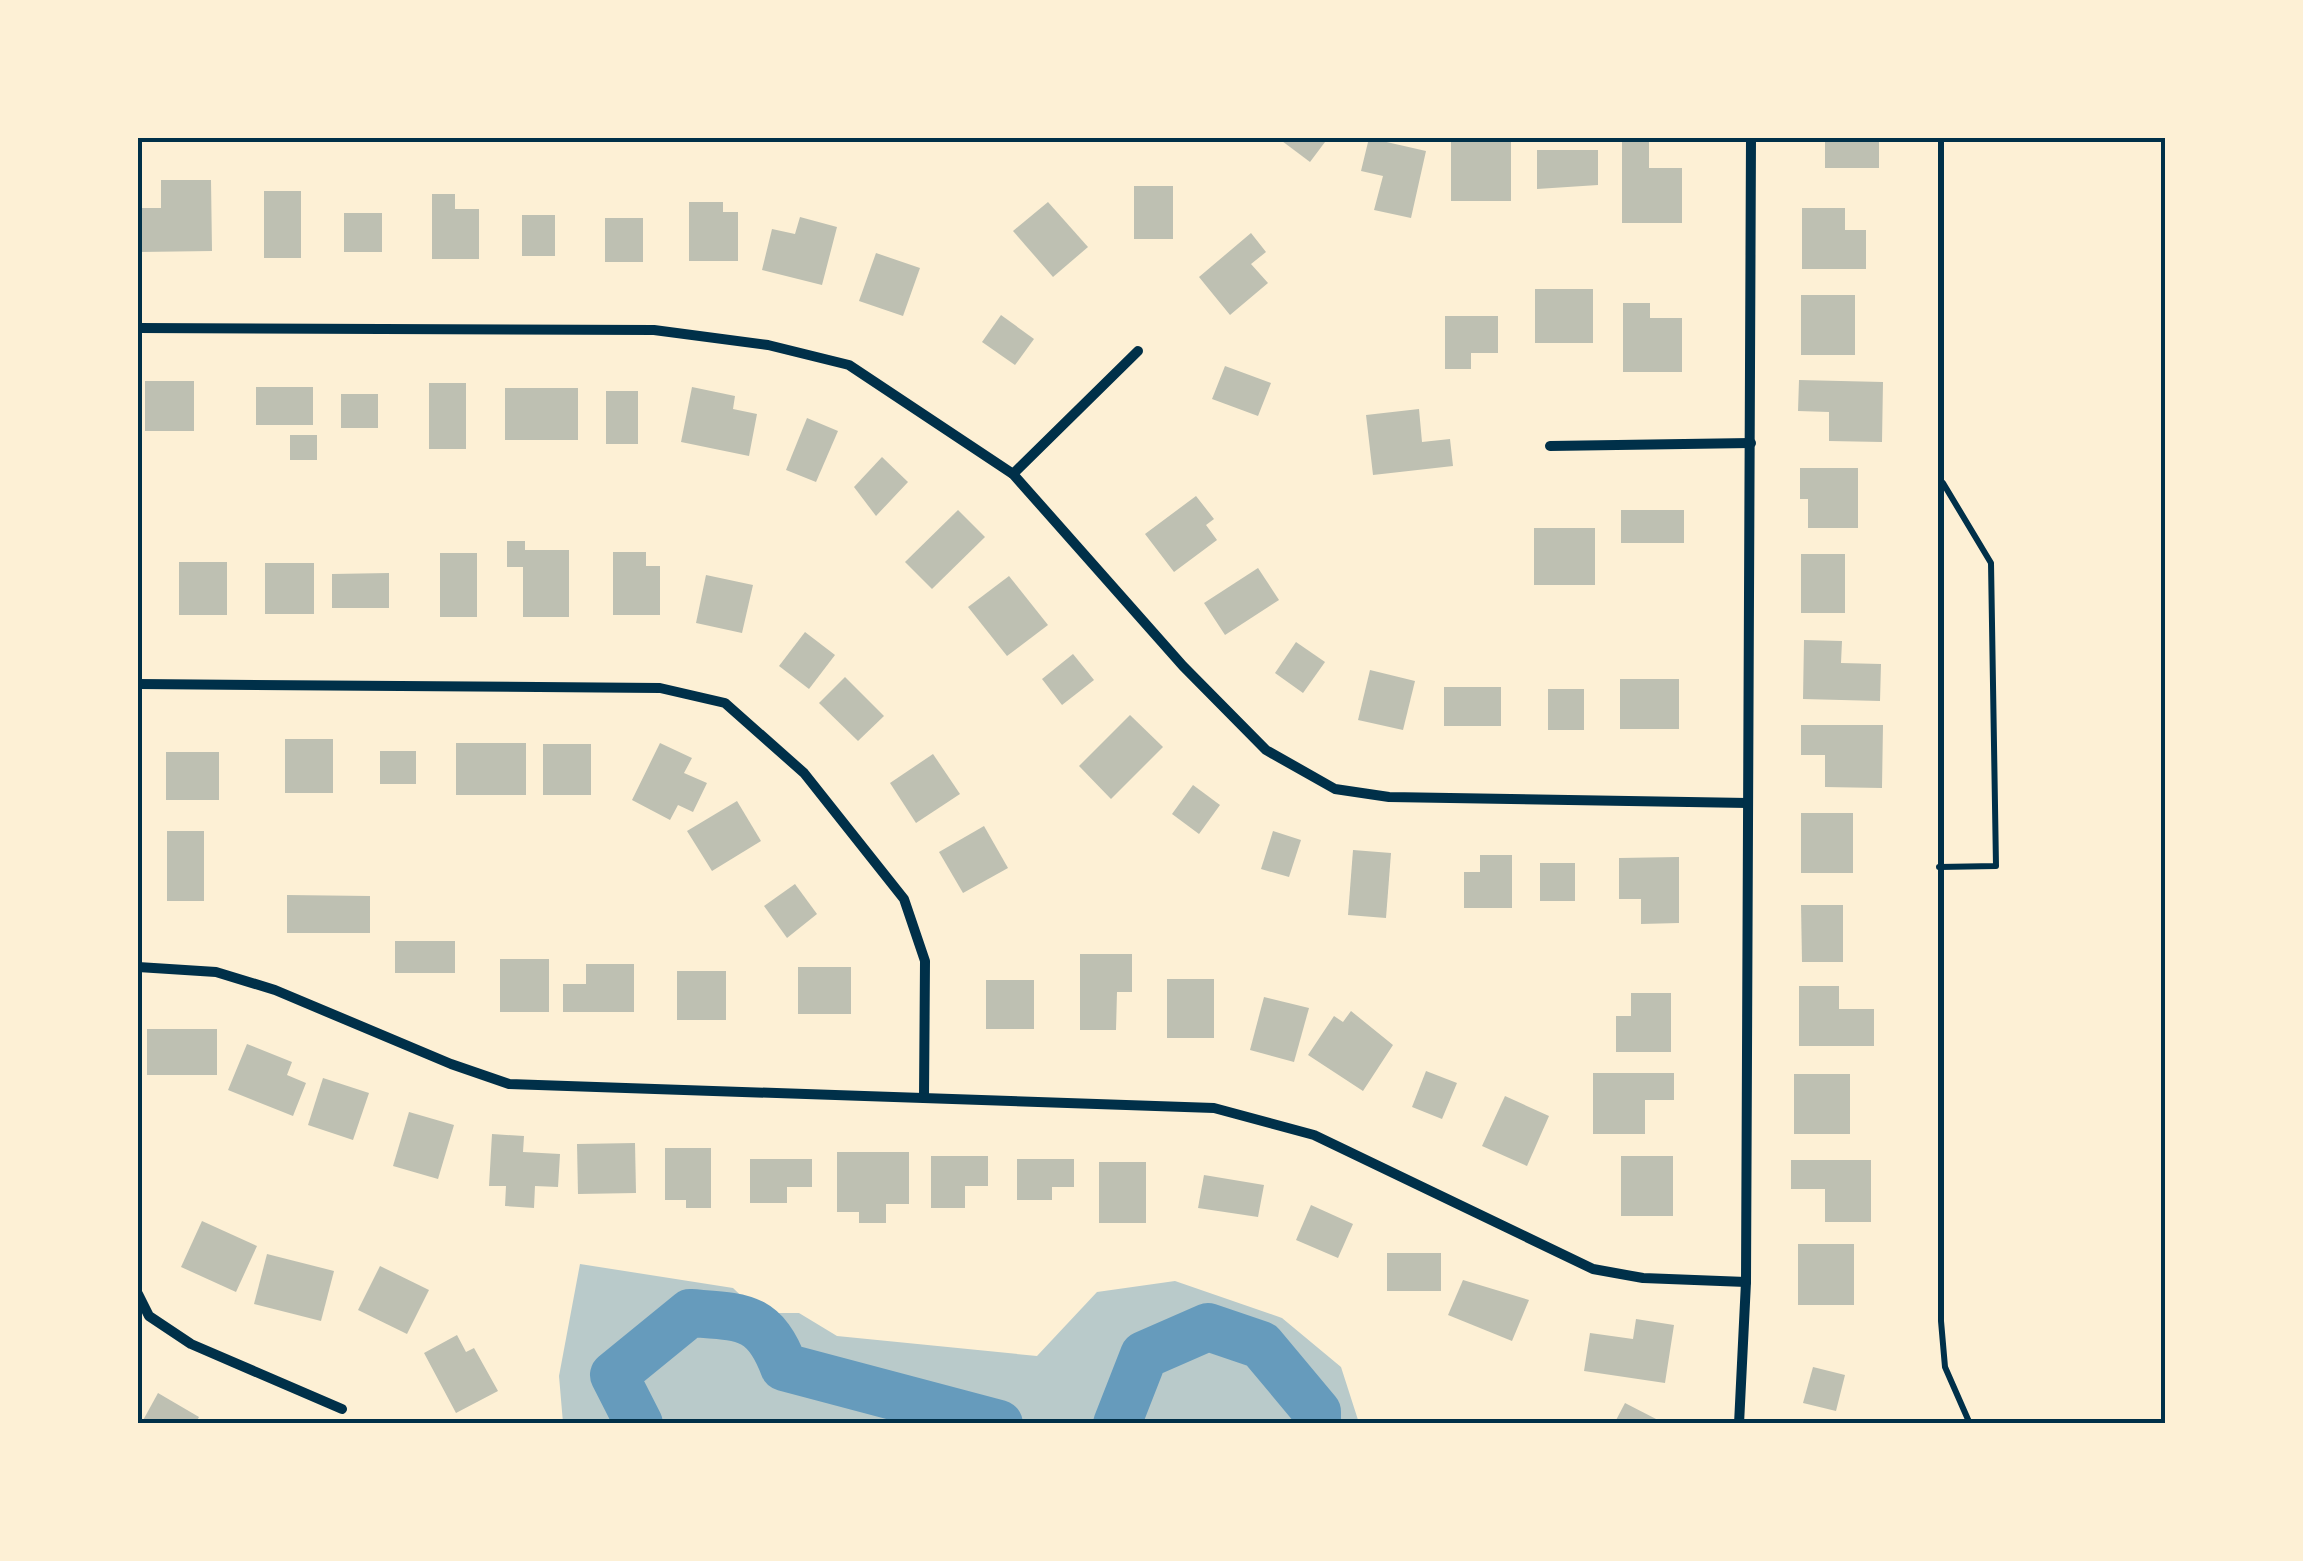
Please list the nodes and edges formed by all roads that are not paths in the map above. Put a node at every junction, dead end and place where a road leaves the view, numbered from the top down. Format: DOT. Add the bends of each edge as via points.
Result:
graph roads {
  1 [pos="1751,138"];
  2 [pos="1942,138"];
  3 [pos="138,328"];
  4 [pos="1138,351"];
  5 [pos="1751,443"];
  6 [pos="1550,446"];
  7 [pos="1013,474"];
  8 [pos="1940,480"];
  9 [pos="138,684"];
  10 [pos="1748,803"];
  11 [pos="1938,867"];
  12 [pos="138,967"];
  13 [pos="924,1098"];
  14 [pos="1746,1282"];
  15 [pos="138,1294"];
  16 [pos="342,1409"];
  17 [pos="1740,1424"];
  18 [pos="1970,1424"];
  1 -- 5 [label="street"];
  2 -- 8 [label="lane"];
  3 -- 7 [label="street" via="654,330 768,345 849,366"];
  4 -- 7 [label="street"];
  5 -- 6 [label="street"];
  5 -- 10 [label="street"];
  7 -- 10 [label="street" via="1266,750 1334,789 1388,797"];
  8 -- 11 [label="lane"];
  8 -- 11 [label="lane" via="1991,564 1996,866"];
  9 -- 13 [label="street" via="660,688 725,703 804,772 904,899 926,961"];
  10 -- 14 [label="street"];
  11 -- 18 [label="lane" via="1941,1321 1944,1367"];
  12 -- 13 [label="street" via="216,972 275,990 509,1084"];
  13 -- 14 [label="street" via="1214,1108 1314,1135 1594,1269"];
  14 -- 17 [label="street"];
  15 -- 16 [label="street" via="149,1316 191,1344"];
}
